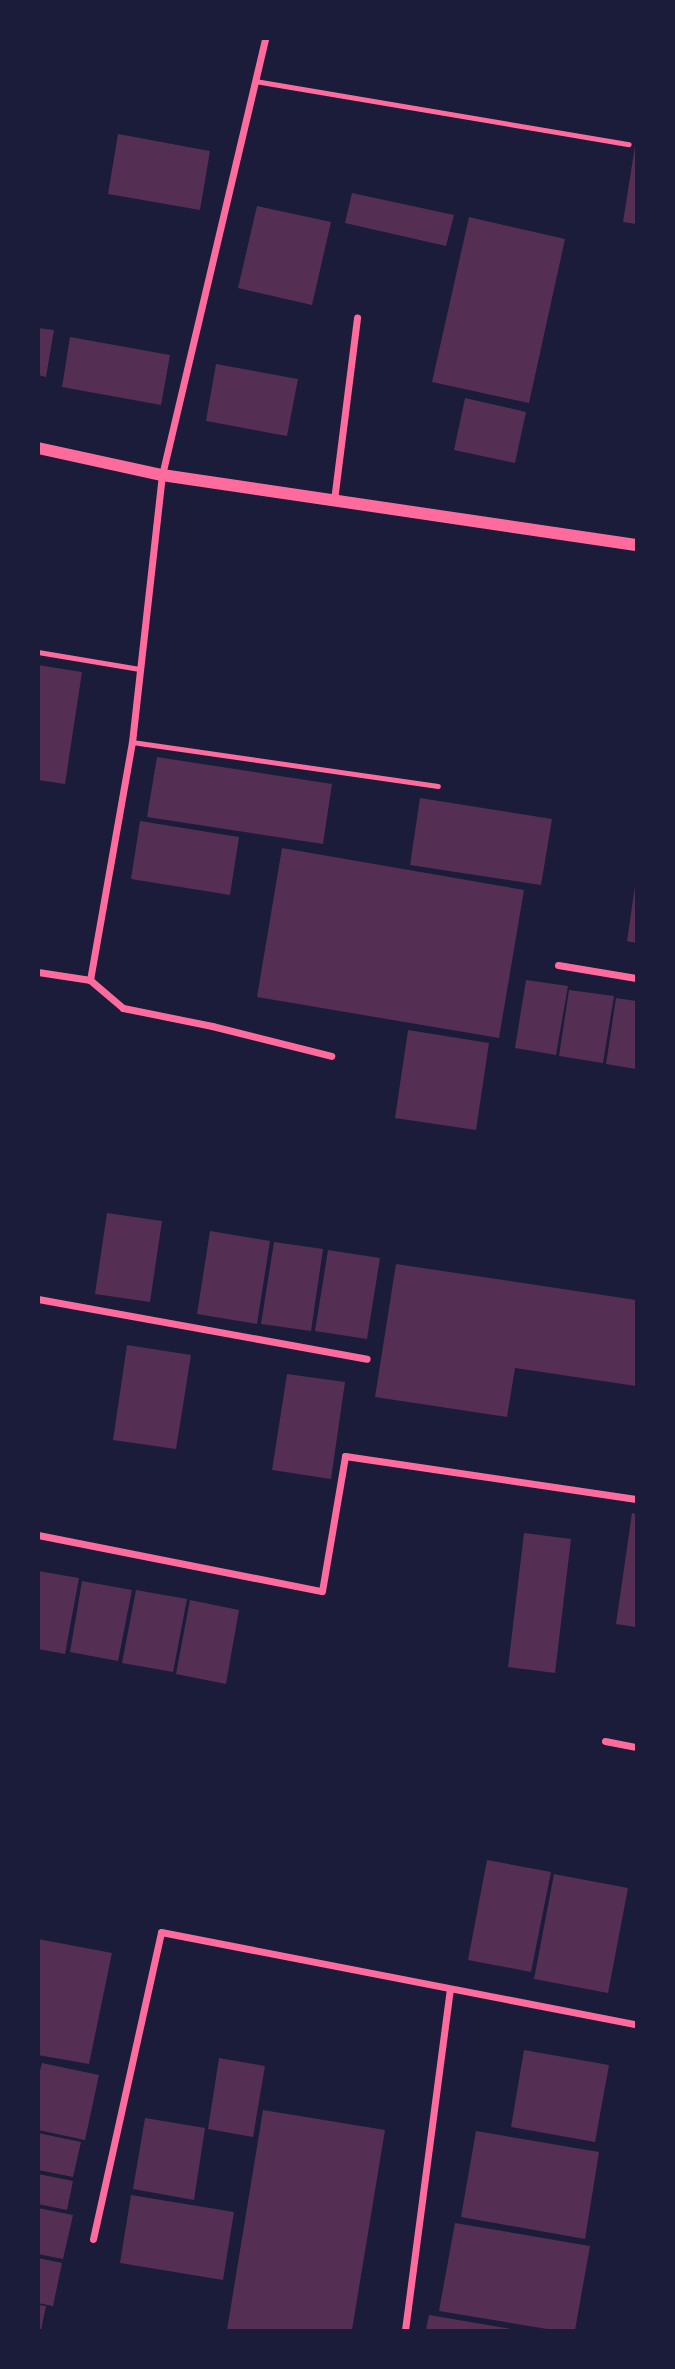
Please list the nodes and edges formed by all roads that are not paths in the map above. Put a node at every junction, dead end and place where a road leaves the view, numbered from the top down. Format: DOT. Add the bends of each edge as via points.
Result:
graph roads {
  1 [pos="265,38"];
  2 [pos="255,81"];
  3 [pos="629,144"];
  4 [pos="357,317"];
  5 [pos="38,448"];
  6 [pos="162,475"];
  7 [pos="334,500"];
  8 [pos="636,545"];
  9 [pos="38,652"];
  10 [pos="140,669"];
  11 [pos="132,742"];
  12 [pos="438,786"];
  13 [pos="558,965"];
  14 [pos="38,972"];
  15 [pos="636,978"];
  16 [pos="90,980"];
  17 [pos="331,1056"];
  18 [pos="38,1299"];
  19 [pos="367,1359"];
  20 [pos="636,1499"];
  21 [pos="38,1535"];
  22 [pos="605,1741"];
  23 [pos="636,1747"];
  24 [pos="450,1989"];
  25 [pos="636,2024"];
  26 [pos="93,2239"];
  27 [pos="405,2330"];
  1 -- 2 [label="street"];
  2 -- 3 [label="lane"];
  2 -- 6 [label="street"];
  4 -- 7 [label="street"];
  5 -- 6 [label="street"];
  6 -- 7 [label="street"];
  6 -- 10 [label="street"];
  7 -- 8 [label="street"];
  9 -- 10 [label="lane"];
  10 -- 11 [label="street"];
  11 -- 12 [label="lane"];
  11 -- 16 [label="street"];
  13 -- 15 [label="street"];
  14 -- 16 [label="street"];
  16 -- 17 [label="street" via="123,1008"];
  18 -- 19 [label="street"];
  20 -- 21 [label="street" via="345,1456 322,1591"];
  22 -- 23 [label="street"];
  24 -- 25 [label="street"];
  24 -- 26 [label="street" via="161,1932"];
  24 -- 27 [label="street"];
}
